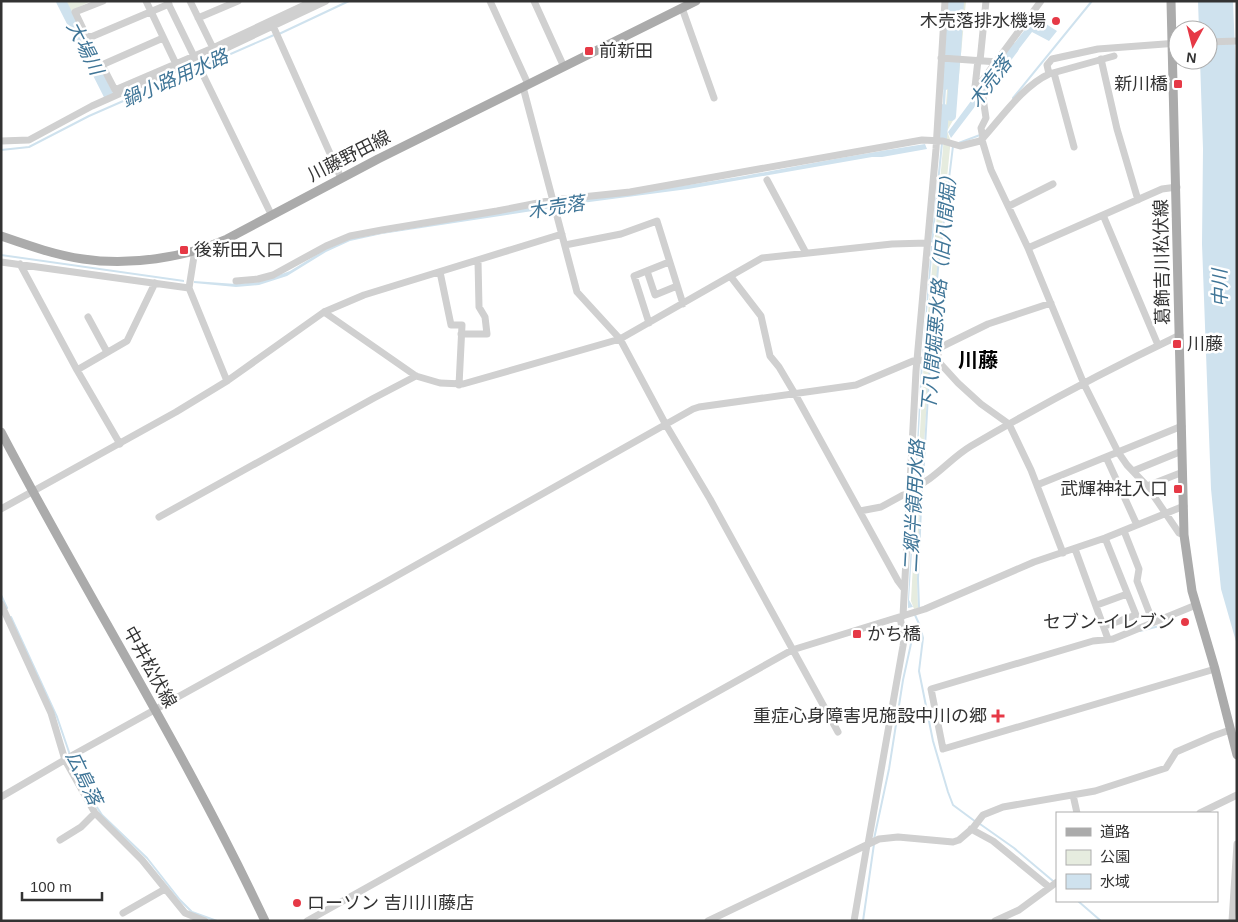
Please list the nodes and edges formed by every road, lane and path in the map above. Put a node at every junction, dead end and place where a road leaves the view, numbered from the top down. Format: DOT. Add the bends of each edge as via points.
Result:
graph roads {
  1 [pos="102,1"];
  2 [pos="146,1"];
  3 [pos="190,1"];
  4 [pos="238,1"];
  5 [pos="292,1"];
  6 [pos="313,1"];
  7 [pos="326,1"];
  8 [pos="490,1"];
  9 [pos="534,1"];
  10 [pos="696,1"];
  11 [pos="945,1"];
  12 [pos="986,1"];
  13 [pos="1041,1"];
  14 [pos="1171,1"];
  15 [pos="168,2"];
  16 [pos="682,8"];
  17 [pos="296,9"];
  18 [pos="151,12"];
  19 [pos="198,18"];
  20 [pos="1173,20"];
  21 [pos="273,26"];
  22 [pos="163,38"];
  23 [pos="1237,41"];
  24 [pos="1218,42"];
  25 [pos="1168,44"];
  26 [pos="213,48"];
  27 [pos="195,56"];
  28 [pos="1114,56"];
  29 [pos="945,58"];
  30 [pos="1100,59"];
  31 [pos="979,60"];
  32 [pos="997,62"];
  33 [pos="176,64"];
  34 [pos="564,67"];
  35 [pos="1175,70"];
  36 [pos="1052,74"];
  37 [pos="525,85"];
  38 [pos="976,89"];
  39 [pos="714,98"];
  40 [pos="982,139"];
  41 [pos="1,141"];
  42 [pos="945,142"];
  43 [pos="1074,147"];
  44 [pos="341,178"];
  45 [pos="768,180"];
  46 [pos="1054,184"];
  47 [pos="1177,187"];
  48 [pos="553,200"];
  49 [pos="1138,200"];
  50 [pos="1009,206"];
  51 [pos="271,214"];
  52 [pos="1103,215"];
  53 [pos="562,234"];
  54 [pos="1,236"];
  55 [pos="927,243"];
  56 [pos="565,245"];
  57 [pos="1028,248"];
  58 [pos="195,250"];
  59 [pos="806,253"];
  60 [pos="478,261"];
  61 [pos="1,262"];
  62 [pos="669,262"];
  63 [pos="20,264"];
  64 [pos="647,271"];
  65 [pos="440,272"];
  66 [pos="731,276"];
  67 [pos="236,281"];
  68 [pos="154,283"];
  69 [pos="677,286"];
  70 [pos="189,288"];
  71 [pos="1051,303"];
  72 [pos="682,304"];
  73 [pos="324,312"];
  74 [pos="88,317"];
  75 [pos="649,323"];
  76 [pos="461,334"];
  77 [pos="1180,335"];
  78 [pos="620,339"];
  79 [pos="1158,345"];
  80 [pos="108,352"];
  81 [pos="921,360"];
  82 [pos="937,360"];
  83 [pos="77,370"];
  84 [pos="416,376"];
  85 [pos="227,381"];
  86 [pos="1084,384"];
  87 [pos="459,385"];
  88 [pos="795,394"];
  89 [pos="1009,424"];
  90 [pos="666,425"];
  91 [pos="1182,426"];
  92 [pos="1,432"];
  93 [pos="120,444"];
  94 [pos="1182,451"];
  95 [pos="1118,452"];
  96 [pos="1106,457"];
  97 [pos="1133,471"];
  98 [pos="1183,472"];
  99 [pos="1037,485"];
  100 [pos="1147,486"];
  101 [pos="914,489"];
  102 [pos="33,491"];
  103 [pos="1184,506"];
  104 [pos="1,509"];
  105 [pos="860,511"];
  106 [pos="1167,513"];
  107 [pos="160,516"];
  108 [pos="1137,525"];
  109 [pos="1124,531"];
  110 [pos="1184,535"];
  111 [pos="1105,538"];
  112 [pos="1075,549"];
  113 [pos="1063,553"];
  114 [pos="1138,582"];
  115 [pos="904,589"];
  116 [pos="1126,590"];
  117 [pos="1,604"];
  118 [pos="1097,605"];
  119 [pos="1196,605"];
  120 [pos="904,616"];
  121 [pos="1152,617"];
  122 [pos="1105,626"];
  123 [pos="1108,639"];
  124 [pos="792,650"];
  125 [pos="1215,669"];
  126 [pos="154,710"];
  127 [pos="1230,730"];
  128 [pos="838,732"];
  129 [pos="1237,755"];
  130 [pos="69,758"];
  131 [pos="1073,795"];
  132 [pos="1237,795"];
  133 [pos="1,797"];
  134 [pos="1077,812"];
  135 [pos="1202,812"];
  136 [pos="95,813"];
  137 [pos="972,828"];
  138 [pos="60,840"];
  139 [pos="868,844"];
  140 [pos="1237,844"];
  141 [pos="1056,883"];
  142 [pos="1049,887"];
  143 [pos="164,889"];
  144 [pos="123,913"];
  145 [pos="205,921"];
  146 [pos="266,921"];
  147 [pos="307,921"];
  148 [pos="708,921"];
  149 [pos="854,921"];
  150 [pos="995,921"];
  151 [pos="1232,921"];
  1 -- 18 [label="street" via="75,12 88,37"];
  2 -- 18 [label="street"];
  3 -- 19 [label="street"];
  4 -- 19 [label="street"];
  5 -- 17 [label="street"];
  6 -- 17 [label="street"];
  7 -- 21 [label="street"];
  8 -- 37 [label="street"];
  9 -- 34 [label="street"];
  10 -- 16 [label="main road, 川藤野田線"];
  11 -- 29 [label="street"];
  12 -- 31 [label="street"];
  13 -- 32 [label="street"];
  14 -- 20 [label="main road, 葛飾吉川松伏線"];
  15 -- 18 [label="street"];
  15 -- 27 [label="street"];
  16 -- 34 [label="main road, 川藤野田線"];
  16 -- 39 [label="street"];
  17 -- 26 [label="street"];
  18 -- 22 [label="street"];
  19 -- 26 [label="street"];
  21 -- 26 [label="street" via="218,52"];
  21 -- 44 [label="street"];
  22 -- 33 [label="street"];
  22 -- 33 [label="street" via="102,67 115,90"];
  23 -- 24 [label="street"];
  25 -- 36 [label="street" via="1098,49 1052,59 1048,65"];
  26 -- 27 [label="street"];
  27 -- 33 [label="street"];
  27 -- 51 [label="street"];
  28 -- 30 [label="street"];
  29 -- 31 [label="street"];
  29 -- 42 [label="street"];
  30 -- 36 [label="street"];
  30 -- 49 [label="street"];
  31 -- 32 [label="street"];
  31 -- 38 [label="street"];
  32 -- 38 [label="street"];
  33 -- 41 [label="street" via="177,67 170,72 92,106 29,140"];
  34 -- 37 [label="main road, 川藤野田線"];
  35 -- 47 [label="main road, 葛飾吉川松伏線"];
  36 -- 40 [label="street" via="1029,87"];
  36 -- 43 [label="street"];
  37 -- 44 [label="main road, 川藤野田線"];
  37 -- 48 [label="street"];
  38 -- 40 [label="street" via="983,98 986,118 981,128"];
  40 -- 42 [label="street" via="960,146"];
  40 -- 50 [label="street" via="991,170"];
  42 -- 48 [label="street" via="922,140 630,192"];
  42 -- 55 [label="street"];
  44 -- 51 [label="main road, 川藤野田線"];
  45 -- 59 [label="street"];
  46 -- 50 [label="street"];
  47 -- 49 [label="street" via="1162,189"];
  47 -- 77 [label="main road, 葛飾吉川松伏線"];
  48 -- 53 [label="street"];
  48 -- 67 [label="street" via="350,236 274,275"];
  49 -- 52 [label="street"];
  50 -- 57 [label="street"];
  51 -- 58 [label="main road, 川藤野田線" via="227,239"];
  52 -- 57 [label="street"];
  52 -- 79 [label="street"];
  53 -- 56 [label="street"];
  53 -- 60 [label="street"];
  54 -- 58 [label="main road, 川藤野田線" via="66,255 103,261 152,258"];
  55 -- 59 [label="street"];
  55 -- 81 [label="street"];
  56 -- 62 [label="street" via="621,234 657,221"];
  56 -- 78 [label="street" via="577,292"];
  57 -- 71 [label="street"];
  58 -- 70 [label="street"];
  59 -- 66 [label="street" via="762,258"];
  60 -- 65 [label="street"];
  60 -- 76 [label="street" via="479,307 485,318 487,334"];
  61 -- 63 [label="street"];
  62 -- 64 [label="street"];
  62 -- 69 [label="street"];
  63 -- 68 [label="street"];
  63 -- 83 [label="street"];
  64 -- 69 [label="street" via="654,295"];
  64 -- 75 [label="street" via="634,276"];
  65 -- 73 [label="street" via="364,295"];
  65 -- 76 [label="street" via="451,325 462,325"];
  66 -- 72 [label="street"];
  66 -- 88 [label="street" via="762,316 770,356"];
  68 -- 70 [label="street"];
  68 -- 80 [label="street" via="127,341"];
  69 -- 72 [label="street"];
  70 -- 85 [label="street"];
  71 -- 82 [label="street" via="988,324 939,348"];
  71 -- 86 [label="street"];
  72 -- 75 [label="street"];
  73 -- 84 [label="street"];
  73 -- 85 [label="street"];
  74 -- 80 [label="street"];
  75 -- 78 [label="street"];
  76 -- 87 [label="street"];
  77 -- 79 [label="street"];
  77 -- 91 [label="main road, 葛飾吉川松伏線"];
  78 -- 87 [label="street"];
  78 -- 90 [label="street"];
  79 -- 86 [label="street"];
  80 -- 83 [label="street"];
  81 -- 82 [label="street"];
  81 -- 88 [label="street" via="856,385"];
  81 -- 101 [label="street"];
  82 -- 89 [label="street" via="981,404"];
  83 -- 93 [label="street"];
  84 -- 87 [label="street"];
  84 -- 107 [label="street"];
  85 -- 93 [label="street"];
  86 -- 89 [label="street"];
  86 -- 95 [label="street"];
  88 -- 90 [label="street" via="699,407"];
  88 -- 105 [label="street"];
  89 -- 99 [label="street"];
  89 -- 101 [label="street" via="956,454"];
  90 -- 124 [label="street" via="710,498"];
  90 -- 126 [label="street"];
  91 -- 94 [label="main road, 葛飾吉川松伏線"];
  91 -- 95 [label="street"];
  92 -- 102 [label="main road, 中井松伏線"];
  93 -- 102 [label="street"];
  94 -- 97 [label="street"];
  94 -- 98 [label="main road, 葛飾吉川松伏線"];
  95 -- 96 [label="street"];
  95 -- 97 [label="street"];
  96 -- 99 [label="street"];
  96 -- 108 [label="street"];
  97 -- 100 [label="street"];
  98 -- 100 [label="street"];
  98 -- 103 [label="main road, 葛飾吉川松伏線"];
  99 -- 113 [label="street"];
  100 -- 106 [label="street"];
  101 -- 105 [label="street" via="881,507"];
  101 -- 115 [label="street"];
  102 -- 104 [label="street"];
  102 -- 126 [label="main road, 中井松伏線"];
  103 -- 106 [label="street"];
  103 -- 110 [label="main road, 葛飾吉川松伏線"];
  105 -- 115 [label="street"];
  106 -- 108 [label="street"];
  106 -- 110 [label="street" via="1179,533"];
  108 -- 109 [label="street"];
  109 -- 111 [label="street"];
  109 -- 114 [label="street" via="1139,569"];
  110 -- 119 [label="main road, 葛飾吉川松伏線"];
  111 -- 112 [label="street"];
  111 -- 116 [label="street"];
  112 -- 113 [label="street"];
  112 -- 118 [label="street"];
  113 -- 120 [label="street"];
  114 -- 116 [label="street"];
  114 -- 121 [label="street"];
  115 -- 120 [label="street"];
  116 -- 118 [label="street"];
  116 -- 122 [label="street" via="1136,614"];
  117 -- 130 [label="street"];
  118 -- 122 [label="street"];
  119 -- 123 [label="street"];
  119 -- 125 [label="main road, 葛飾吉川松伏線"];
  120 -- 124 [label="street"];
  120 -- 139 [label="street" via="903,646"];
  122 -- 123 [label="street"];
  123 -- 125 [label="street" via="930,689 943,749"];
  124 -- 128 [label="street"];
  124 -- 147 [label="street"];
  125 -- 127 [label="main road, 葛飾吉川松伏線"];
  126 -- 130 [label="street"];
  126 -- 146 [label="main road, 中井松伏線" via="236,858"];
  127 -- 129 [label="main road, 葛飾吉川松伏線"];
  127 -- 131 [label="street" via="1176,752 1166,768"];
  130 -- 133 [label="street"];
  130 -- 136 [label="street" via="72,774"];
  131 -- 134 [label="street"];
  131 -- 137 [label="street" via="1010,804 983,815"];
  132 -- 135 [label="street"];
  136 -- 138 [label="street" via="81,827"];
  136 -- 143 [label="street" via="142,860"];
  137 -- 139 [label="street" via="953,842 898,837"];
  137 -- 142 [label="street"];
  139 -- 148 [label="street"];
  139 -- 149 [label="street"];
  140 -- 151 [label="street"];
  141 -- 142 [label="street"];
  142 -- 150 [label="street" via="1019,910"];
  143 -- 144 [label="street"];
  143 -- 145 [label="street" via="185,913"];
}
